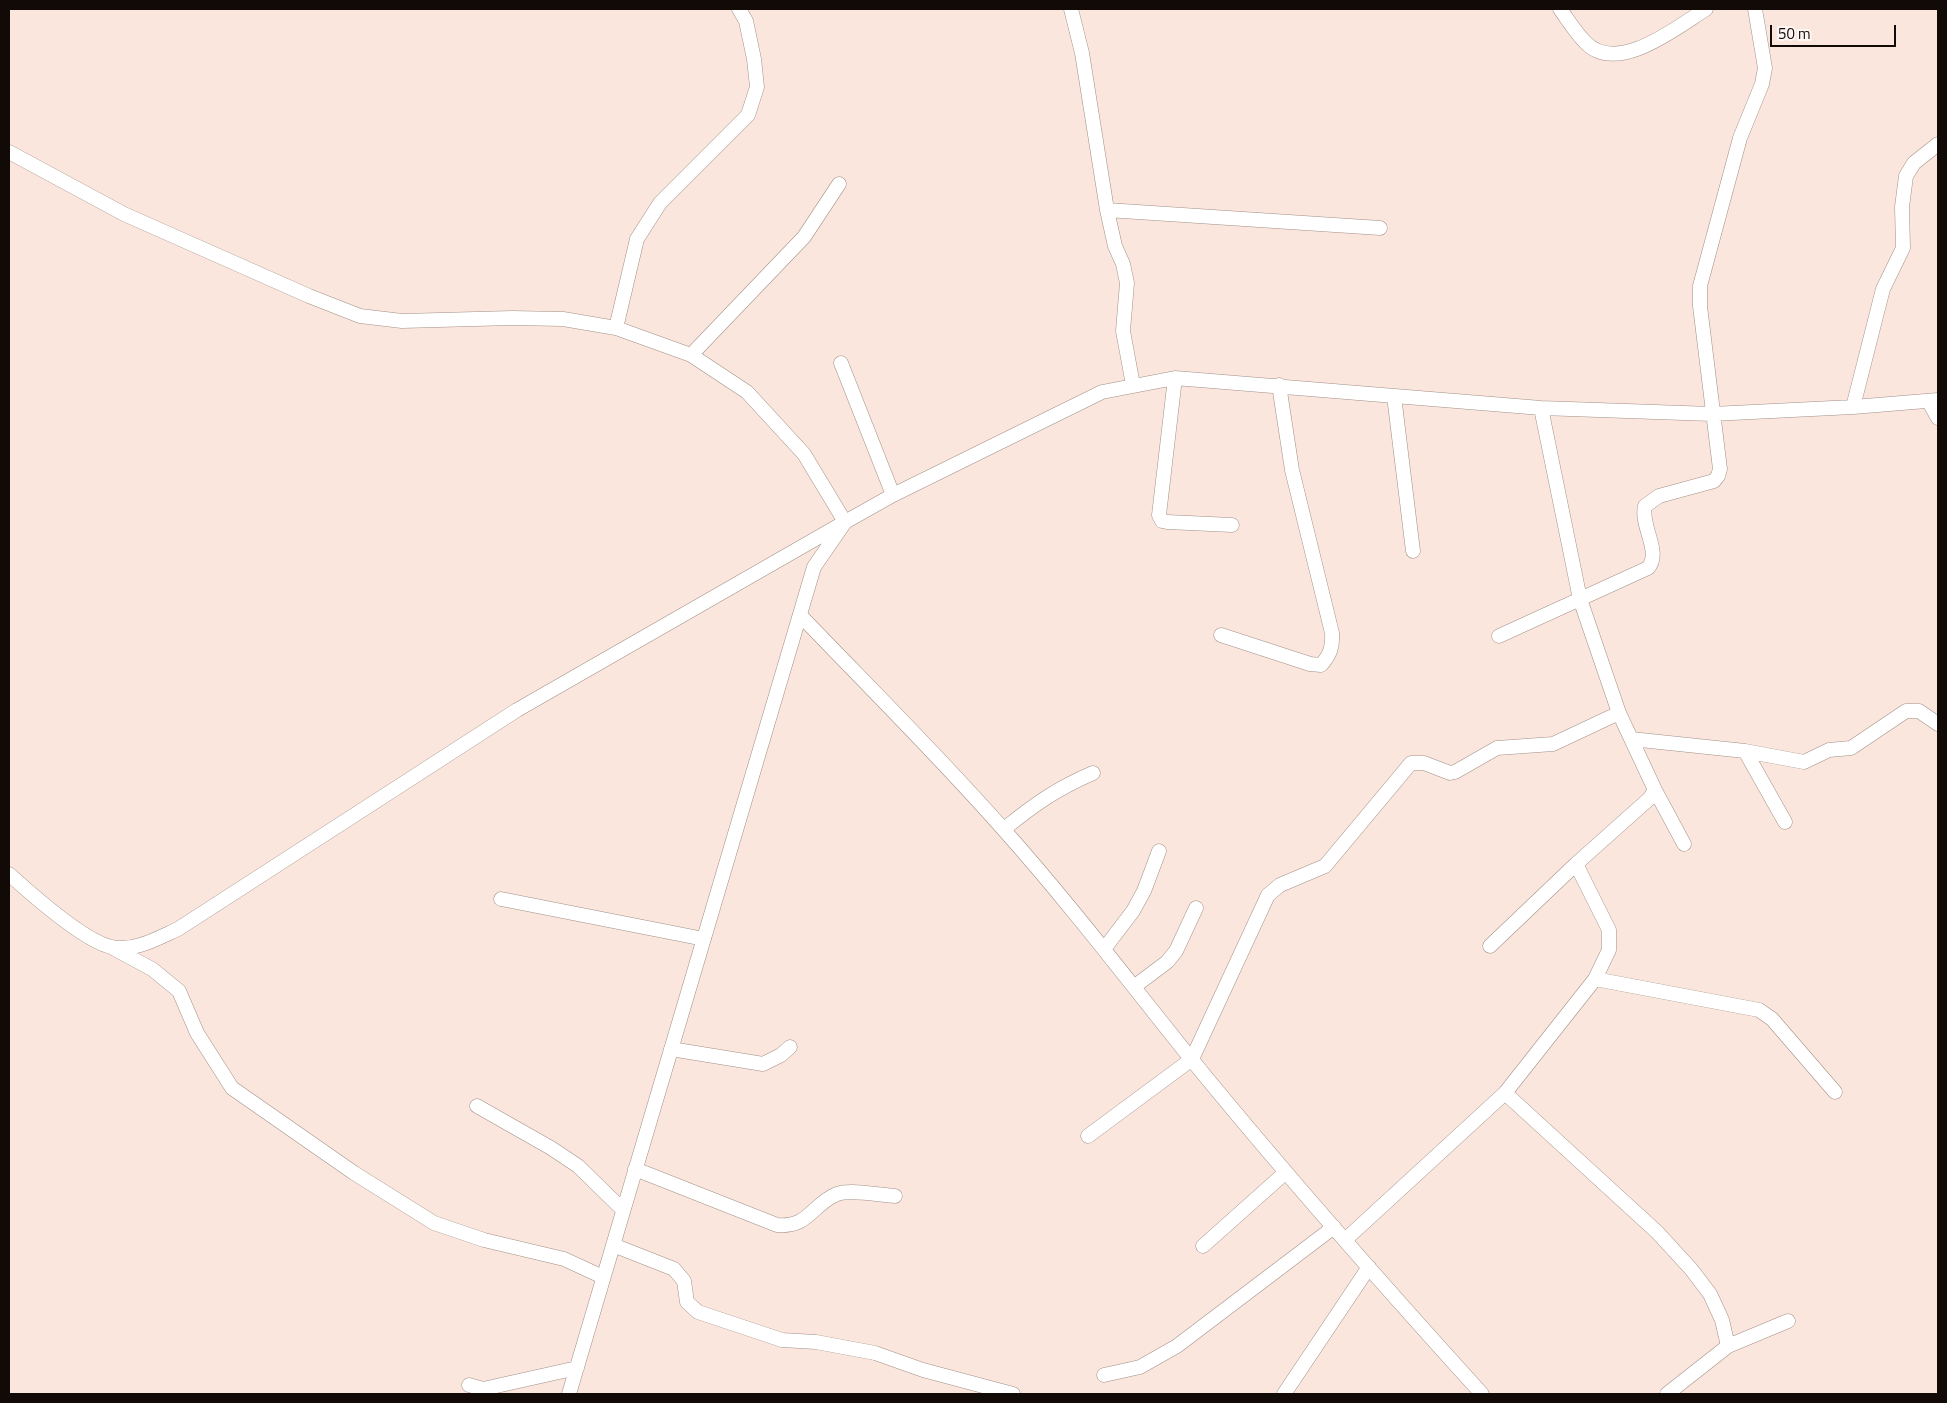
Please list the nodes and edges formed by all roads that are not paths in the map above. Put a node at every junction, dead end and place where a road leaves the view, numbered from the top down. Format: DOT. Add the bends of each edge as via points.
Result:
graph roads {
  1 [pos="739,9"];
  2 [pos="1071,9"];
  3 [pos="1560,9"];
  4 [pos="1706,9"];
  5 [pos="1755,9"];
  6 [pos="1938,144"];
  7 [pos="9,152"];
  8 [pos="839,184"];
  9 [pos="1106,210"];
  10 [pos="1380,228"];
  11 [pos="616,328"];
  12 [pos="690,355"];
  13 [pos="841,363"];
  14 [pos="1175,378"];
  15 [pos="1133,385"];
  16 [pos="1279,385"];
  17 [pos="1394,396"];
  18 [pos="1933,401"];
  19 [pos="1853,407"];
  20 [pos="1541,408"];
  21 [pos="1712,414"];
  22 [pos="1938,418"];
  23 [pos="892,495"];
  24 [pos="844,522"];
  25 [pos="1232,525"];
  26 [pos="1413,551"];
  27 [pos="1580,599"];
  28 [pos="800,615"];
  29 [pos="1221,635"];
  30 [pos="1499,636"];
  31 [pos="1619,713"];
  32 [pos="1938,724"];
  33 [pos="1631,739"];
  34 [pos="1745,751"];
  35 [pos="1093,773"];
  36 [pos="1655,790"];
  37 [pos="1785,822"];
  38 [pos="1004,829"];
  39 [pos="1684,844"];
  40 [pos="1159,851"];
  41 [pos="1576,864"];
  42 [pos="9,874"];
  43 [pos="501,899"];
  44 [pos="1196,908"];
  45 [pos="704,939"];
  46 [pos="1490,946"];
  47 [pos="113,948"];
  48 [pos="1104,949"];
  49 [pos="1595,979"];
  50 [pos="1135,986"];
  51 [pos="790,1047"];
  52 [pos="671,1049"];
  53 [pos="1192,1059"];
  54 [pos="1505,1092"];
  55 [pos="1834,1092"];
  56 [pos="477,1106"];
  57 [pos="1088,1136"];
  58 [pos="635,1169"];
  59 [pos="1286,1172"];
  60 [pos="895,1196"];
  61 [pos="623,1210"];
  62 [pos="1334,1227"];
  63 [pos="1345,1240"];
  64 [pos="613,1245"];
  65 [pos="1203,1246"];
  66 [pos="1369,1267"];
  67 [pos="603,1277"];
  68 [pos="1788,1321"];
  69 [pos="1728,1346"];
  70 [pos="577,1368"];
  71 [pos="1104,1375"];
  72 [pos="469,1385"];
  73 [pos="569,1394"];
  74 [pos="1013,1394"];
  75 [pos="1284,1394"];
  76 [pos="1482,1394"];
  77 [pos="1667,1394"];
  1 -- 11 [label="street" via="748,31 757,88 748,115 660,203 638,238"];
  2 -- 9 [label="street" via="1082,53"];
  3 -- 4 [label="street" via="1587,44 1614,55 1651,42"];
  5 -- 21 [label="street" via="1765,68 1762,84 1740,138 1700,286"];
  6 -- 19 [label="street" via="1914,164 1906,176 1902,208 1903,248 1883,289"];
  7 -- 11 [label="street" via="124,214 360,316 402,321 563,320"];
  8 -- 12 [label="street" via="804,237"];
  9 -- 10 [label="street"];
  9 -- 15 [label="street" via="1127,283 1123,331"];
  11 -- 12 [label="street"];
  12 -- 24 [label="street" via="746,392 804,454"];
  13 -- 23 [label="street"];
  14 -- 15 [label="street"];
  14 -- 16 [label="street"];
  14 -- 25 [label="street" via="1159,515 1162,521 1167,522"];
  15 -- 23 [label="street" via="1102,392"];
  16 -- 17 [label="street"];
  16 -- 29 [label="street" via="1292,470 1333,644 1321,665"];
  17 -- 20 [label="street"];
  17 -- 26 [label="street"];
  18 -- 19 [label="street"];
  18 -- 22 [label="street"];
  19 -- 21 [label="street"];
  20 -- 21 [label="street"];
  20 -- 27 [label="street"];
  21 -- 27 [label="street" via="1720,469 1718,476 1714,481 1659,496 1649,502 1645,506 1644,521 1652,563 1648,568"];
  23 -- 24 [label="street"];
  24 -- 28 [label="street" via="814,567"];
  24 -- 47 [label="street" via="517,710 178,929 143,945"];
  27 -- 30 [label="street"];
  27 -- 31 [label="street"];
  28 -- 38 [label="street"];
  28 -- 45 [label="street"];
  31 -- 33 [label="street"];
  31 -- 53 [label="street" via="1553,744 1497,748 1455,772 1417,762 1410,764 1325,866 1280,885 1268,895"];
  32 -- 34 [label="street" via="1919,711 1906,711 1851,748 1830,750 1804,762"];
  33 -- 34 [label="street"];
  33 -- 36 [label="street"];
  34 -- 37 [label="street"];
  35 -- 38 [label="street" via="1059,788"];
  36 -- 39 [label="street"];
  36 -- 41 [label="street"];
  38 -- 48 [label="street"];
  40 -- 48 [label="street" via="1133,911"];
  41 -- 46 [label="street"];
  41 -- 49 [label="street" via="1609,930 1609,950"];
  42 -- 47 [label="street" via="41,903"];
  43 -- 45 [label="street"];
  44 -- 50 [label="street" via="1180,944 1167,962"];
  45 -- 52 [label="street"];
  47 -- 67 [label="street" via="152,969 179,991 197,1033 232,1088 354,1173 434,1223 476,1238 564,1259"];
  48 -- 50 [label="street"];
  49 -- 54 [label="street"];
  49 -- 55 [label="street" via="1759,1010 1772,1019"];
  50 -- 53 [label="street"];
  51 -- 52 [label="street" via="763,1064"];
  52 -- 58 [label="street"];
  53 -- 57 [label="street"];
  53 -- 59 [label="street"];
  54 -- 63 [label="street"];
  54 -- 69 [label="street" via="1657,1232 1691,1269 1710,1294 1722,1320"];
  56 -- 61 [label="street" via="578,1166"];
  58 -- 60 [label="street" via="777,1225 790,1226 801,1222 838,1194"];
  58 -- 61 [label="street"];
  59 -- 62 [label="street"];
  59 -- 65 [label="street"];
  61 -- 64 [label="street"];
  62 -- 63 [label="street"];
  62 -- 71 [label="street" via="1176,1346 1140,1367"];
  63 -- 66 [label="street"];
  64 -- 67 [label="street"];
  64 -- 74 [label="street" via="680,1274 687,1302 698,1312 782,1340 816,1342 875,1354"];
  66 -- 75 [label="street"];
  66 -- 76 [label="street"];
  67 -- 70 [label="street"];
  68 -- 69 [label="street"];
  69 -- 77 [label="street"];
  70 -- 72 [label="street" via="483,1389"];
  70 -- 73 [label="street"];
}
